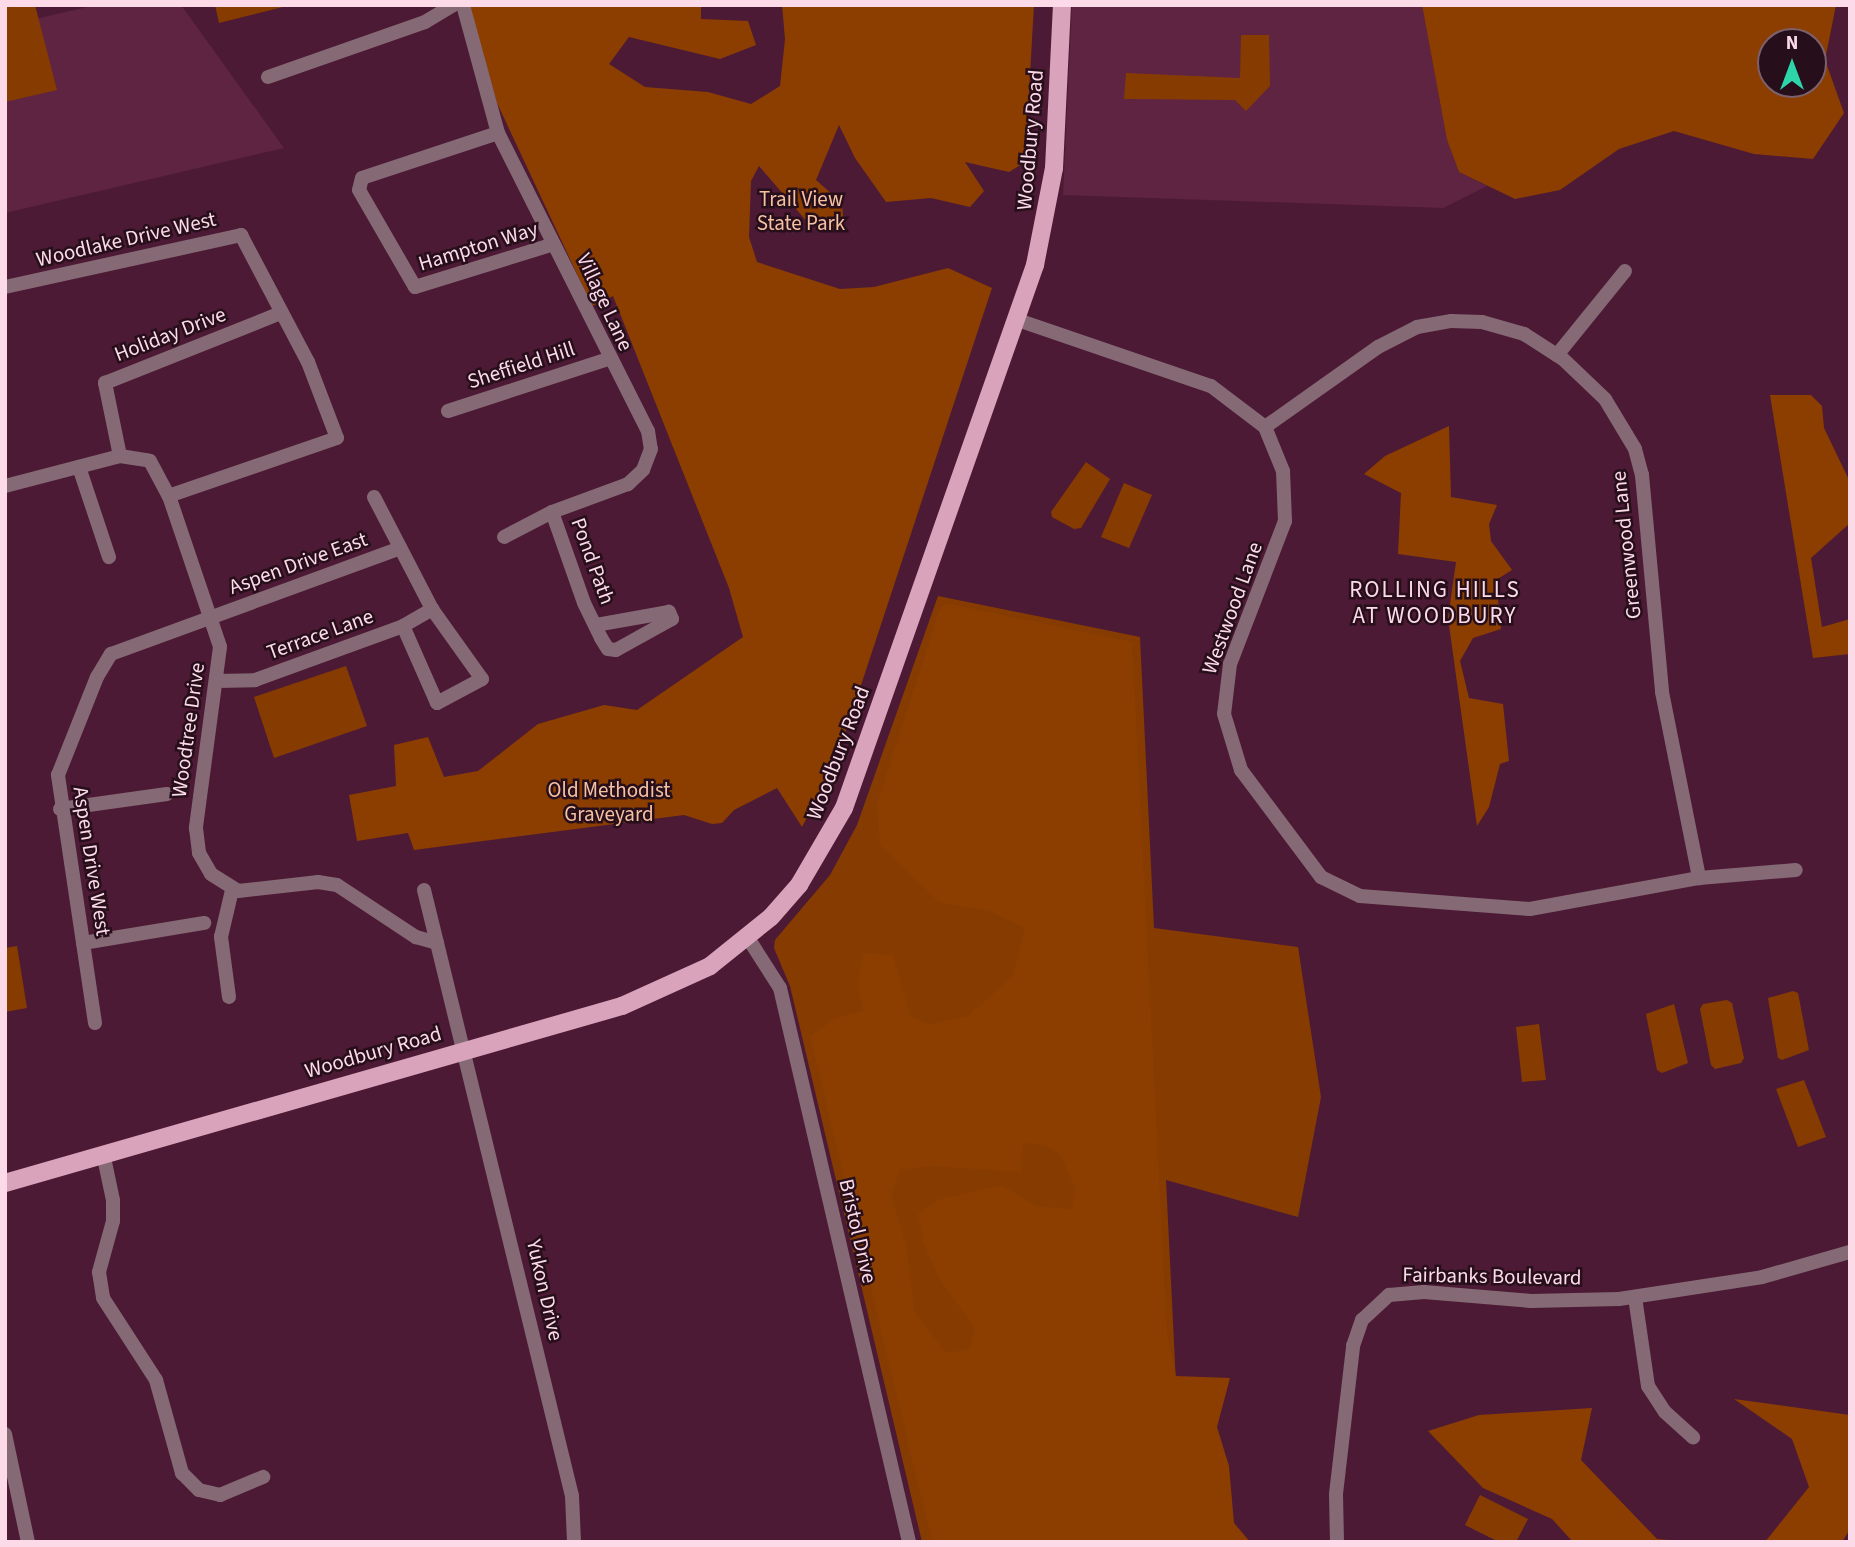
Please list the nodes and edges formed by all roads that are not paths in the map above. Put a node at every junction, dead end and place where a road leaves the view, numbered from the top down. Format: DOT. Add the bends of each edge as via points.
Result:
graph roads {
  1 [pos="453,5"];
  2 [pos="463,5"];
  3 [pos="1062,5"];
  4 [pos="268,77"];
  5 [pos="498,133"];
  6 [pos="554,244"];
  7 [pos="1625,271"];
  8 [pos="5,287"];
  9 [pos="281,313"];
  10 [pos="1015,319"];
  11 [pos="1557,355"];
  12 [pos="608,359"];
  13 [pos="448,411"];
  14 [pos="1265,427"];
  15 [pos="120,456"];
  16 [pos="79,467"];
  17 [pos="5,486"];
  18 [pos="169,496"];
  19 [pos="374,498"];
  20 [pos="552,512"];
  21 [pos="504,537"];
  22 [pos="400,548"];
  23 [pos="109,557"];
  24 [pos="432,609"];
  25 [pos="211,617"];
  26 [pos="595,625"];
  27 [pos="403,626"];
  28 [pos="216,681"];
  29 [pos="167,794"];
  30 [pos="60,809"];
  31 [pos="1796,870"];
  32 [pos="1699,878"];
  33 [pos="232,890"];
  34 [pos="424,890"];
  35 [pos="204,923"];
  36 [pos="748,938"];
  37 [pos="83,943"];
  38 [pos="437,943"];
  39 [pos="229,997"];
  40 [pos="95,1023"];
  41 [pos="466,1049"];
  42 [pos="103,1153"];
  43 [pos="5,1183"];
  44 [pos="1850,1252"];
  45 [pos="1635,1297"];
  46 [pos="5,1434"];
  47 [pos="1693,1437"];
  48 [pos="263,1477"];
  49 [pos="28,1542"];
  50 [pos="574,1542"];
  51 [pos="909,1542"];
  52 [pos="1336,1542"];
  1 -- 4 [label="street" via="425,22"];
  2 -- 5 [label="street, Village Lane"];
  3 -- 10 [label="main road, Woodbury Road" via="1050,195 1035,265"];
  5 -- 6 [label="street, Village Lane"];
  5 -- 6 [label="street, Hampton Way" via="362,178 358,185 415,287"];
  6 -- 12 [label="street, Village Lane"];
  7 -- 11 [label="street"];
  8 -- 9 [label="street, Woodlake Drive West" via="240,235"];
  9 -- 15 [label="street, Holiday Drive" via="105,383"];
  9 -- 18 [label="street, Woodlake Drive West" via="307,362 337,438"];
  10 -- 14 [label="street" via="1210,386"];
  10 -- 36 [label="main road, Woodbury Road" via="844,808 799,885"];
  11 -- 14 [label="street, Greenwood Lane" via="1524,334 1491,323 1451,321 1417,327 1378,346"];
  11 -- 32 [label="street, Greenwood Lane" via="1605,400 1635,449 1642,475 1662,692"];
  12 -- 13 [label="street, Sheffield Hill"];
  12 -- 20 [label="street, Village Lane" via="648,431 651,449 643,470 628,484"];
  14 -- 32 [label="street, Westwood Lane" via="1283,471 1285,521 1230,664 1224,714 1241,770 1309,865 1339,889 1360,896 1530,909"];
  15 -- 16 [label="street"];
  15 -- 18 [label="street, Woodtree Drive" via="150,461"];
  16 -- 17 [label="street"];
  16 -- 23 [label="street"];
  18 -- 25 [label="street, Woodtree Drive"];
  19 -- 22 [label="street"];
  20 -- 21 [label="street, Village Lane"];
  20 -- 26 [label="street, Pond Path"];
  22 -- 24 [label="street"];
  22 -- 25 [label="street, Aspen Drive East"];
  24 -- 27 [label="street, Terrace Lane"];
  24 -- 27 [label="street" via="482,679 437,703"];
  25 -- 28 [label="street, Woodtree Drive" via="220,647"];
  25 -- 30 [label="street, Aspen Drive West" via="111,653 58,775"];
  26 -- 26 [label="street, Pond Path" via="669,612 672,619 616,650 608,649"];
  27 -- 28 [label="street, Terrace Lane" via="255,680"];
  28 -- 33 [label="street, Woodtree Drive" via="195,828 205,863"];
  29 -- 30 [label="street"];
  30 -- 37 [label="street, Aspen Drive West"];
  31 -- 32 [label="street, Westwood Lane"];
  33 -- 38 [label="street" via="262,892 318,882 337,885 416,937"];
  33 -- 39 [label="street" via="220,937"];
  34 -- 38 [label="street"];
  35 -- 37 [label="street"];
  36 -- 41 [label="main road, Woodbury Road" via="710,966 661,992"];
  36 -- 51 [label="street, Bristol Drive" via="773,974 783,1000"];
  37 -- 40 [label="street, Aspen Drive West"];
  38 -- 41 [label="street"];
  41 -- 42 [label="main road, Woodbury Road"];
  41 -- 50 [label="street, Yukon Drive" via="572,1496"];
  42 -- 43 [label="main road, Woodbury Road"];
  42 -- 48 [label="street" via="113,1221 99,1272 103,1298 156,1381 182,1473 199,1490 220,1495"];
  44 -- 45 [label="street, Fairbanks Boulevard" via="1762,1277"];
  45 -- 47 [label="street" via="1648,1386 1665,1412"];
  45 -- 52 [label="street, Fairbanks Boulevard" via="1531,1301 1424,1292 1389,1295 1373,1305 1353,1346 1336,1494"];
  46 -- 49 [label="street"];
}
